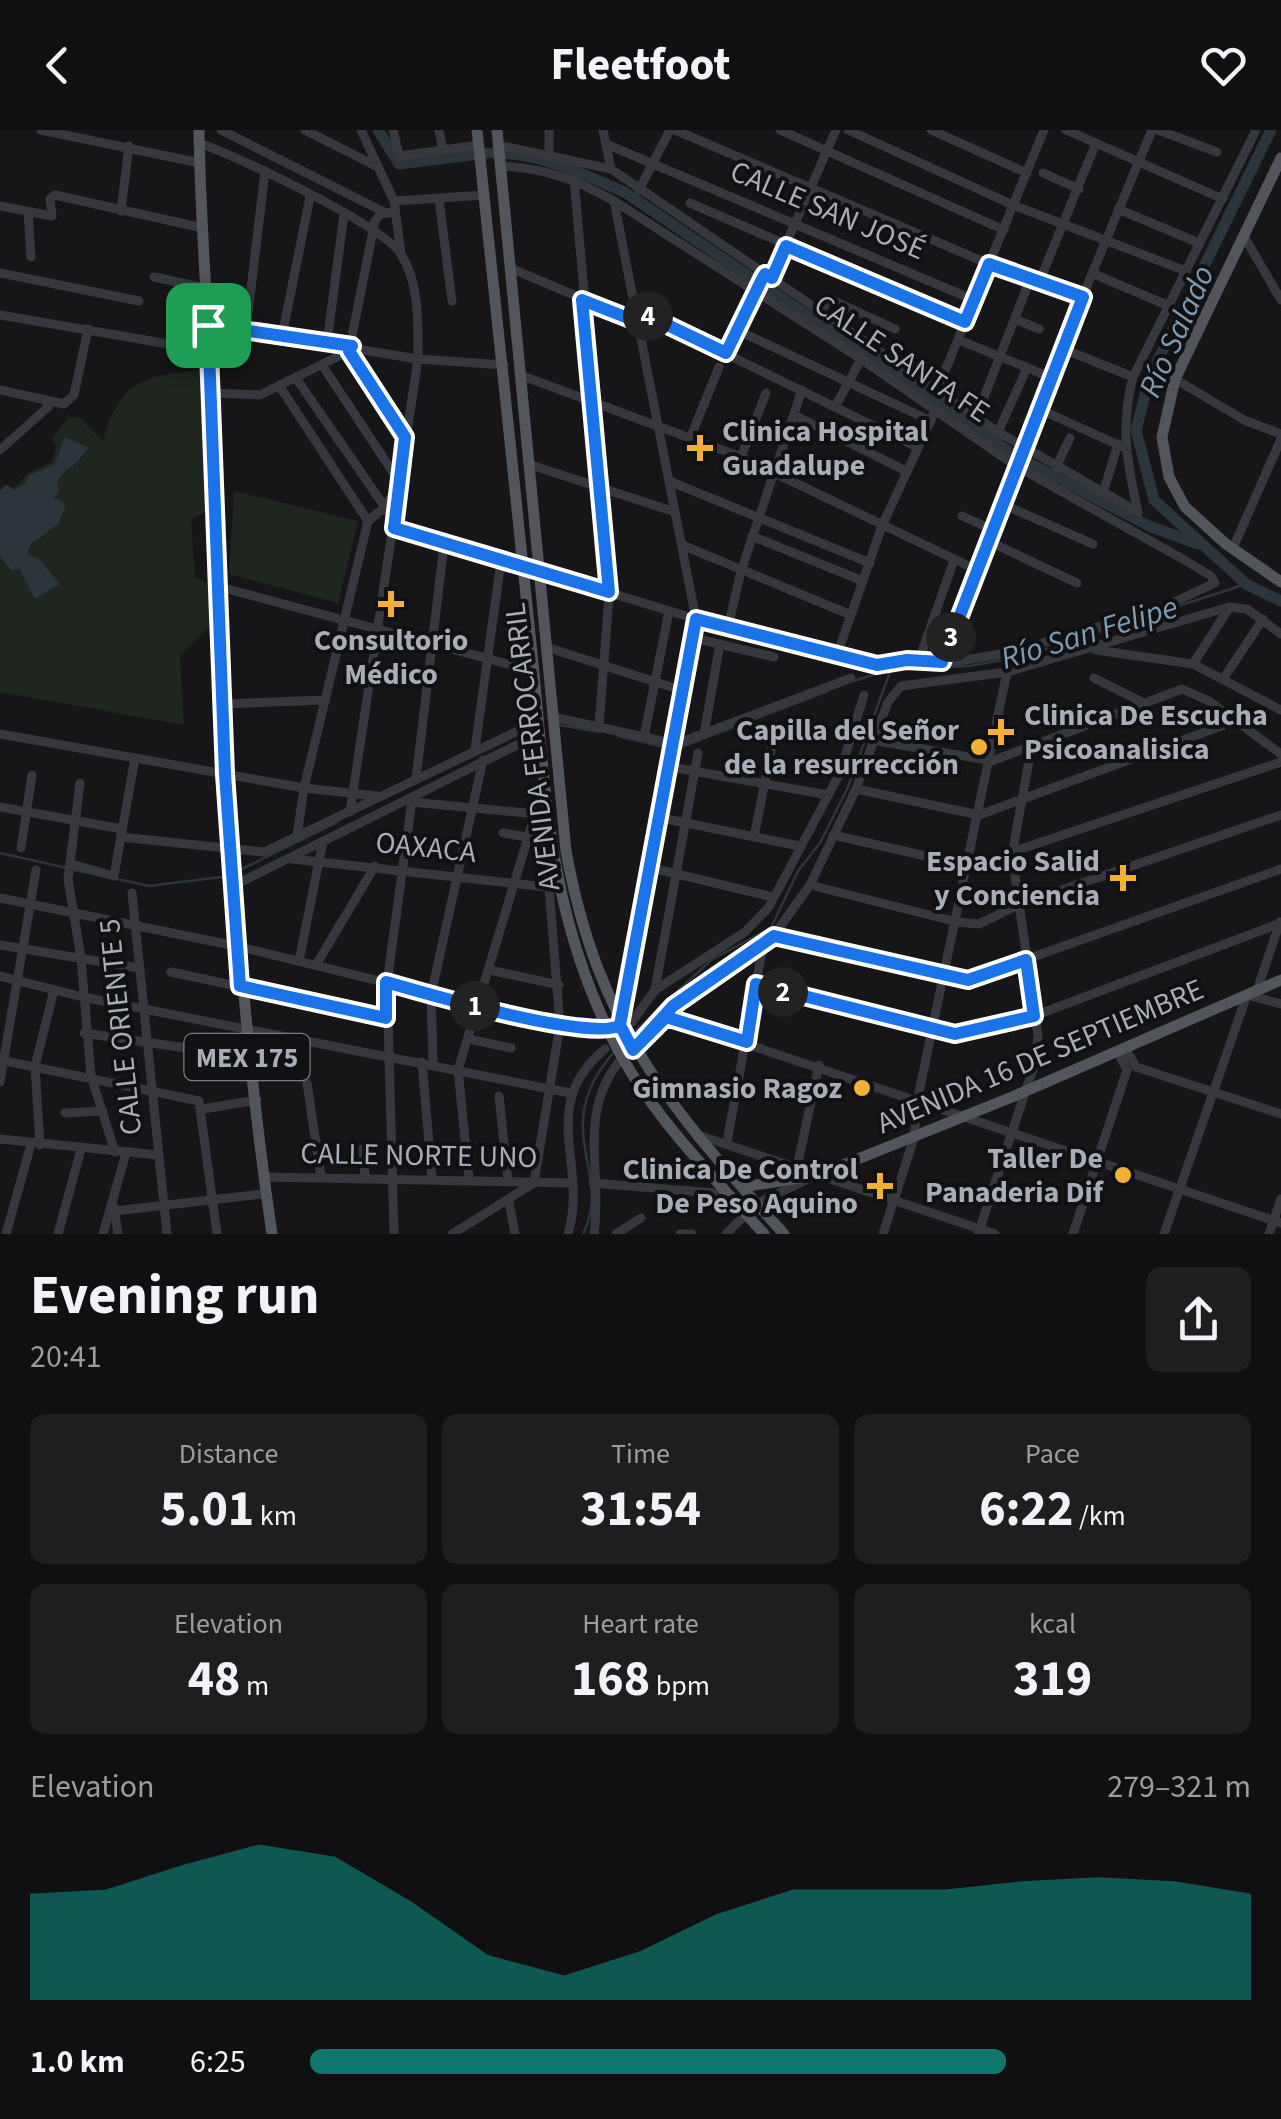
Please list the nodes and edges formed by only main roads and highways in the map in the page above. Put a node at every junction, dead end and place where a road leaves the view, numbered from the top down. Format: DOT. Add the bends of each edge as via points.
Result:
graph roads {
  1 [pos="477,130"];
  2 [pos="497,130"];
  3 [pos="199,137"];
  4 [pos="1281,158"];
  5 [pos="506,235"];
  6 [pos="490,238"];
  7 [pos="1281,582"];
  8 [pos="1281,980"];
  9 [pos="620,1043"];
  10 [pos="742,1187"];
  11 [pos="751,1208"];
  12 [pos="783,1233"];
  13 [pos="272,1234"];
  14 [pos="764,1234"];
  1 -- 6 [label="main road, AVENIDA FERROCARRIL"];
  2 -- 5 [label="main road, AVENIDA FERROCARRIL"];
  3 -- 13 [label="main road, MEX 175" via="236,946"];
  4 -- 7 [label="main road" via="1175,379 1162,425 1169,477 1185,507"];
  5 -- 6 [label="main road"];
  5 -- 9 [label="main road, AVENIDA FERROCARRIL" via="578,916"];
  6 -- 9 [label="main road, AVENIDA FERROCARRIL" via="534,671 541,814 568,932"];
  8 -- 10 [label="main road, AVENIDA 16 DE SEPTIEMBRE" via="818,1175"];
  9 -- 10 [label="main road, AVENIDA FERROCARRIL"];
  9 -- 11 [label="main road, AVENIDA FERROCARRIL" via="726,1194"];
  10 -- 11 [label="main road, AVENIDA FERROCARRIL"];
  11 -- 12 [label="main road, AVENIDA FERROCARRIL"];
  11 -- 14 [label="main road, AVENIDA FERROCARRIL"];
}
